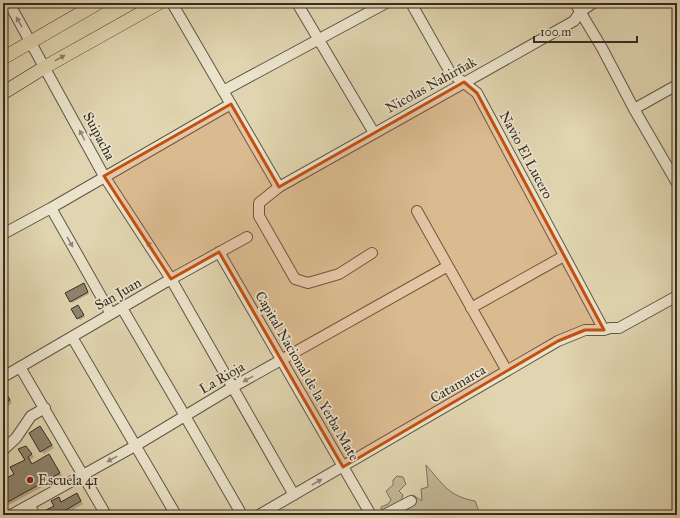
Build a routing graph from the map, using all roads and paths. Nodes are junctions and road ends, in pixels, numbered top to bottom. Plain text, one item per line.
1 (8, 3) edge
2 (98, 3) edge
3 (159, 3) edge
4 (172, 3) edge
5 (297, 3) edge
6 (386, 3) edge
7 (411, 3) edge
8 (594, 3) edge
9 (578, 8) edge
10 (318, 39) junction
11 (31, 42) junction
12 (3, 58) edge
13 (45, 67) junction
14 (464, 82) junction
15 (677, 85) edge
16 (223, 91) junction
17 (3, 93) edge
18 (231, 104) junction
19 (634, 109) junction
20 (374, 133) junction
21 (104, 176) junction
22 (677, 183) edge
23 (279, 187) junction
24 (51, 208) junction
25 (417, 210) dead end
26 (3, 234) edge
27 (247, 237) dead end
28 (219, 252) junction
29 (372, 253) dead end
30 (564, 256) junction
31 (448, 266) junction
32 (171, 279) junction
33 (677, 296) edge
34 (122, 308) junction
35 (471, 308) junction
36 (111, 314) junction
37 (604, 330) junction
38 (72, 337) junction
39 (282, 360) junction
40 (20, 367) junction
41 (507, 372) junction
42 (4, 374) edge
43 (233, 388) junction
44 (45, 408) junction
45 (185, 416) junction
46 (135, 446) junction
47 (3, 450) edge
48 (343, 467) junction
49 (83, 475) junction
50 (294, 495) junction
51 (410, 501) dead end
52 (29, 505) junction
53 (11, 515) edge
54 (35, 515) edge
55 (106, 515) edge
56 (176, 515) edge
57 (242, 515) edge
58 (259, 515) edge
59 (371, 515) edge
60 (384, 515) edge

11 -> 1 street, Suipacha
2 - 11 main road
13 -> 3 main road
4 - 16 street
5 - 10 street
6 - 10 street
7 - 14 street, Navio El Lucero
8 - 9 street, Nicolas Nahirñak
9 - 14 street, Nicolas Nahirñak
9 - 19 street
10 - 16 street
10 - 20 street
11 - 12 main road
11 - 13 street, Suipacha
13 - 17 main road
21 -> 13 street, Suipacha
14 - 20 street, Nicolas Nahirñak
14 - 30 street, Navio El Lucero
15 - 19 street
16 - 18 street
18 - 21 street
18 - 23 street
19 - 22 street
20 - 23 street, Nicolas Nahirñak
21 - 24 street
32 -> 21 street, Suipacha
23 - 29 street, Nicolas Nahirñak
24 - 26 street
24 -> 36 street
25 - 31 street
27 - 28 street, San Juan
28 - 32 street, San Juan
28 - 39 street, Capital Nacional de la Yerba Mate
30 - 35 street
30 - 37 street, Navio El Lucero
31 - 35 street
31 - 39 street, La Rioja
32 - 34 street, San Juan
32 - 43 street, Suipacha
33 - 37 street, Catamarca
34 - 36 street, San Juan
34 - 45 street
35 - 41 street
36 - 38 street, San Juan
37 - 41 street, Catamarca
38 - 40 street, San Juan
38 - 46 street
39 -> 43 street, La Rioja
39 - 48 street, Capital Nacional de la Yerba Mate
40 - 42 street, San Juan
40 - 44 street
41 - 48 street, Catamarca
43 - 45 street, La Rioja
43 - 50 street, Suipacha
44 - 47 street
44 - 49 street
45 - 46 street, La Rioja
45 - 57 street
46 -> 49 street, La Rioja
46 - 56 street
50 -> 48 street, Catamarca
48 - 59 street, Capital Nacional de la Yerba Mate
49 - 52 street, La Rioja
49 - 55 street
50 - 58 street, Catamarca
51 - 60 street
52 - 53 street, La Rioja
52 - 54 street

